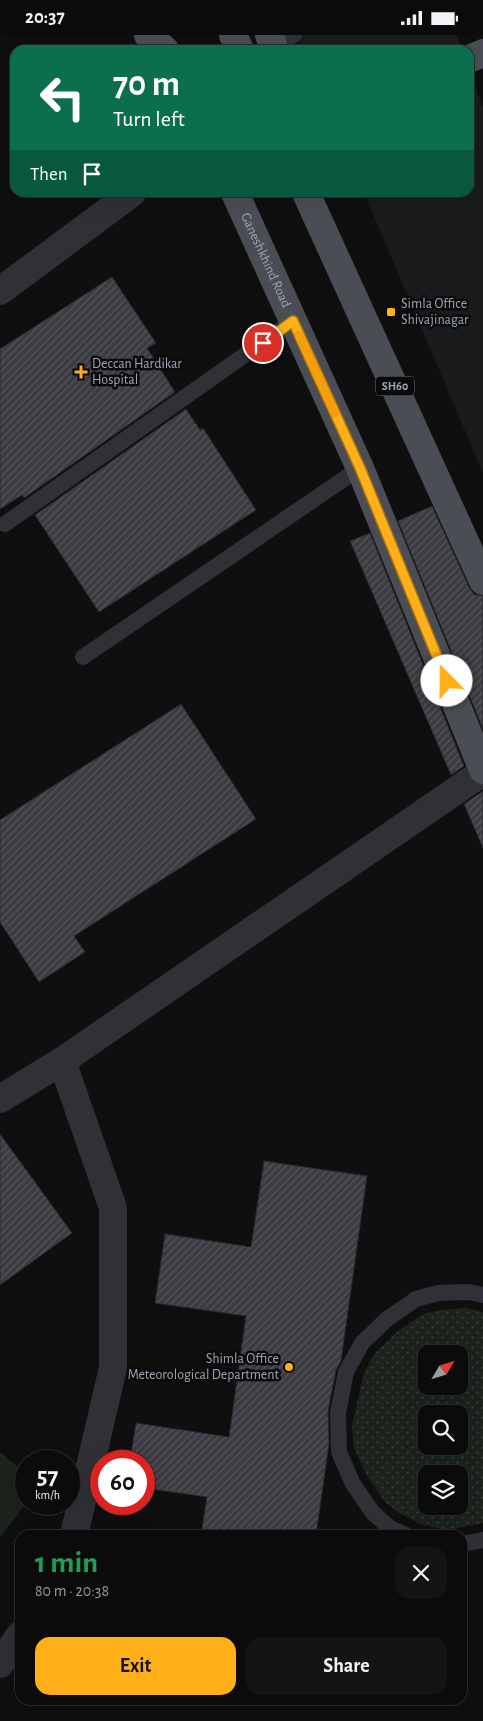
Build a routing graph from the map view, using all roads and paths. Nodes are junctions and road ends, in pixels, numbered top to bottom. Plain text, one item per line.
1 (148, 35) edge
2 (159, 45) edge
3 (127, 197) edge
4 (237, 197) edge
5 (308, 197) edge
6 (0, 291) edge
7 (293, 321) junction
8 (360, 468) junction
9 (5, 524) dead end
10 (483, 581) edge
11 (83, 657) dead end
12 (483, 771) edge
13 (62, 1061) junction
14 (0, 1099) edge
15 (483, 1295) edge
16 (75, 1530) edge
17 (395, 1530) edge
18 (483, 1540) edge
19 (467, 1543) edge
20 (15, 1642) edge
21 (0, 1664) edge

1 - 2 main road
3 - 6 street
4 - 7 main road, Ganeshkhind Road
5 - 10 main road, SH60
7 - 8 main road, Ganeshkhind Road
7 - 9 lane
8 - 11 lane
8 - 12 main road, Ganeshkhind Road
12 - 13 street
13 - 14 street
13 - 16 street
15 - 17 lane
18 - 19 lane
20 - 21 street

